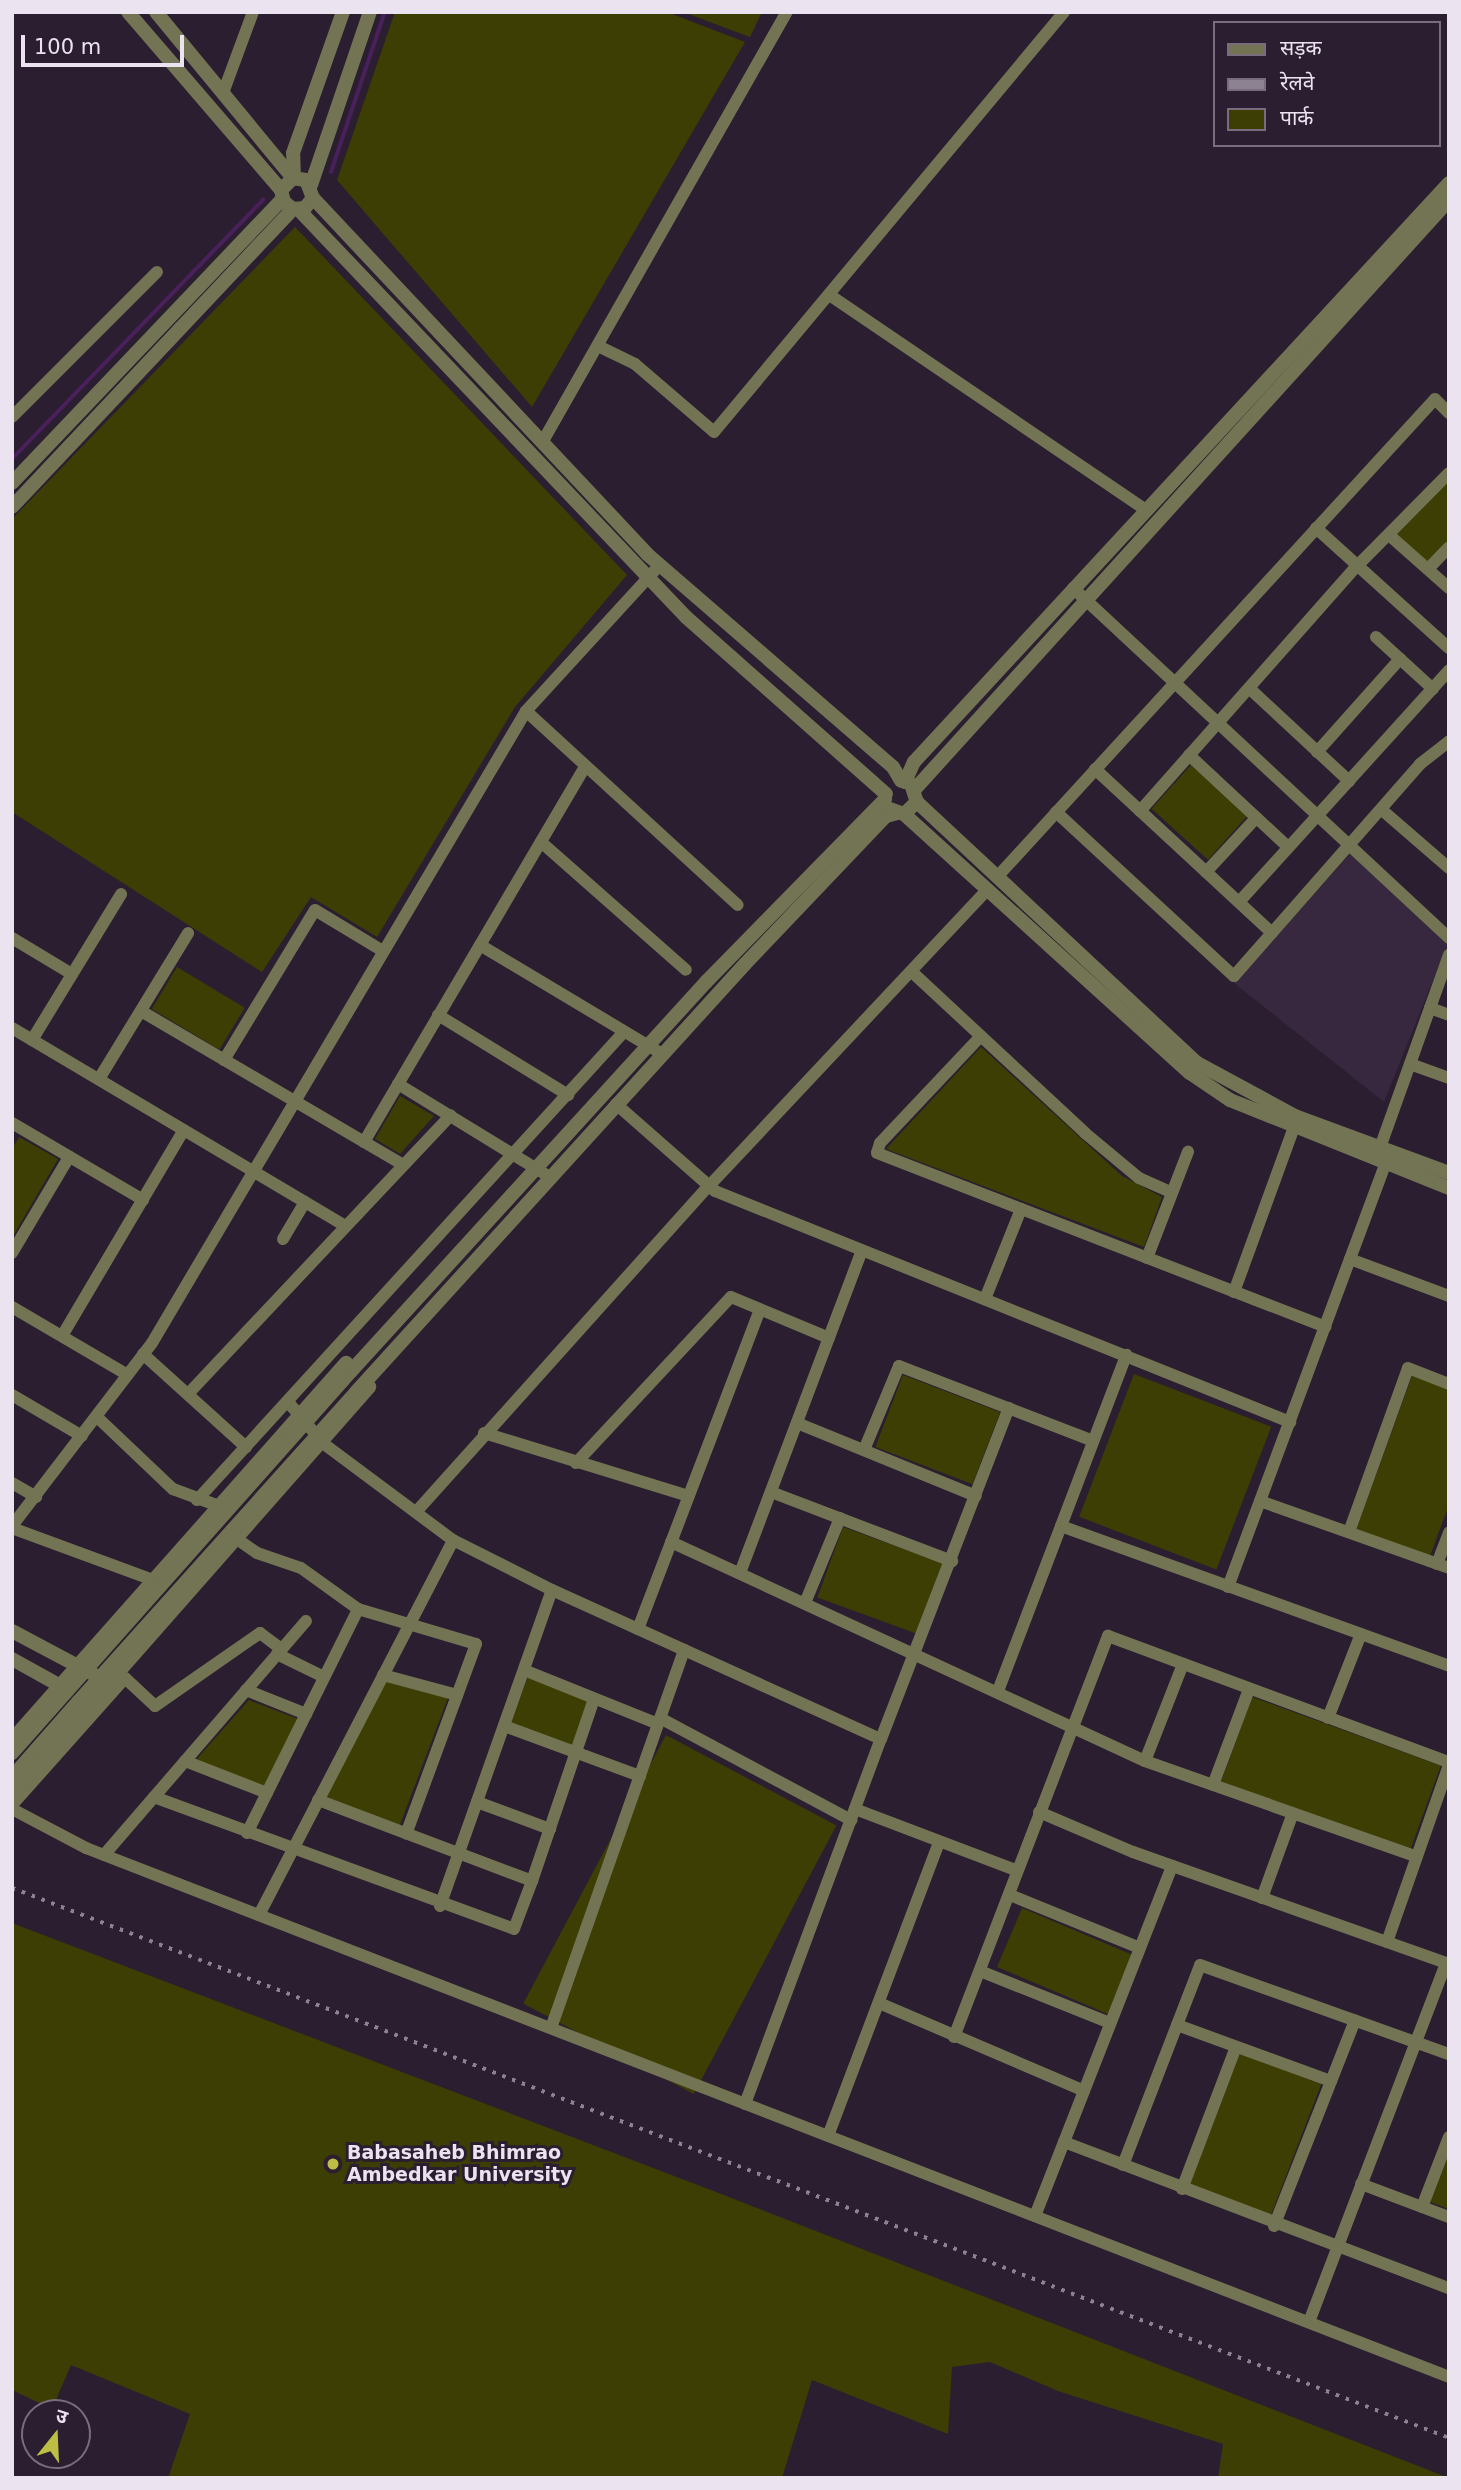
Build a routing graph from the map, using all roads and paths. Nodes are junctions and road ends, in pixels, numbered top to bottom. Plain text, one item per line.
1 (128, 12) edge
2 (156, 12) edge
3 (253, 12) edge
4 (343, 12) edge
5 (370, 12) edge
6 (787, 12) edge
7 (1064, 12) edge
8 (223, 93) junction
9 (294, 178) junction
10 (1449, 183) edge
11 (312, 191) junction
12 (282, 194) junction
13 (1449, 200) edge
14 (296, 210) junction
15 (1387, 258) junction
16 (157, 272) dead end
17 (831, 296) junction
18 (598, 345) junction
19 (1449, 413) edge
20 (12, 417) edge
21 (543, 441) junction
22 (1449, 473) edge
23 (12, 482) edge
24 (12, 507) edge
25 (1145, 509) junction
26 (1316, 528) junction
27 (1389, 535) junction
28 (1449, 547) edge
29 (660, 565) junction
30 (1358, 565) junction
31 (1428, 569) junction
32 (646, 578) junction
33 (1449, 588) edge
34 (1079, 593) junction
35 (1376, 637) dead end
36 (1449, 648) edge
37 (1401, 659) junction
38 (1449, 670) edge
39 (1175, 682) junction
40 (1249, 688) junction
41 (1433, 688) junction
42 (526, 711) junction
43 (1219, 722) junction
44 (1449, 741) edge
45 (1317, 752) junction
46 (1189, 755) junction
47 (584, 769) junction
48 (1095, 769) junction
49 (1349, 781) junction
50 (910, 789) junction
51 (885, 797) junction
52 (1382, 810) junction
53 (1140, 811) junction
54 (1056, 812) junction
55 (900, 814) junction
56 (1319, 814) junction
57 (1256, 818) junction
58 (541, 842) junction
59 (1351, 844) junction
60 (1289, 848) junction
61 (1449, 868) edge
62 (1206, 872) junction
63 (997, 877) junction
64 (987, 890) junction
65 (121, 894) dead end
66 (1239, 902) junction
67 (738, 905) dead end
68 (1446, 929) edge
69 (188, 933) dead end
70 (1272, 933) junction
71 (12, 938) edge
72 (480, 945) junction
73 (383, 951) junction
74 (1449, 955) edge
75 (686, 970) dead end
76 (912, 972) junction
77 (72, 974) junction
78 (1430, 1008) junction
79 (141, 1011) junction
80 (438, 1015) junction
81 (1449, 1015) edge
82 (12, 1028) edge
83 (624, 1032) junction
84 (981, 1036) junction
85 (32, 1040) junction
86 (657, 1049) junction
87 (224, 1060) junction
88 (1410, 1064) junction
89 (1449, 1078) edge
90 (99, 1079) junction
91 (398, 1084) junction
92 (568, 1095) junction
93 (294, 1101) junction
94 (1250, 1102) junction
95 (616, 1104) junction
96 (451, 1115) junction
97 (14, 1129) edge
98 (184, 1130) junction
99 (1293, 1130) junction
100 (364, 1142) junction
101 (1188, 1152) dead end
102 (515, 1155) junction
103 (1383, 1156) junction
104 (69, 1157) junction
105 (403, 1165) junction
106 (537, 1168) junction
107 (253, 1171) junction
108 (1449, 1173) edge
109 (550, 1177) junction
110 (709, 1186) junction
111 (1449, 1188) edge
112 (1172, 1194) junction
113 (143, 1200) junction
114 (305, 1202) junction
115 (1021, 1209) junction
116 (344, 1226) junction
117 (283, 1239) dead end
118 (862, 1250) junction
119 (12, 1253) edge
120 (1147, 1258) junction
121 (1350, 1259) junction
122 (1234, 1292) junction
123 (1449, 1296) edge
124 (985, 1299) junction
125 (12, 1307) edge
126 (760, 1310) junction
127 (1325, 1327) junction
128 (62, 1336) junction
129 (829, 1338) junction
130 (373, 1347) junction
131 (144, 1354) junction
132 (1126, 1355) junction
133 (379, 1367) junction
134 (128, 1375) junction
135 (1449, 1384) edge
136 (188, 1394) junction
137 (12, 1395) edge
138 (288, 1402) junction
139 (1009, 1408) junction
140 (301, 1414) junction
141 (97, 1417) junction
142 (1290, 1422) junction
143 (797, 1423) junction
144 (484, 1433) junction
145 (82, 1436) junction
146 (1093, 1441) junction
147 (324, 1444) junction
148 (246, 1447) junction
149 (864, 1450) junction
150 (576, 1463) junction
151 (12, 1483) edge
152 (771, 1492) junction
153 (689, 1496) junction
154 (976, 1496) junction
155 (36, 1497) junction
156 (197, 1500) junction
157 (1260, 1501) junction
158 (219, 1506) junction
159 (416, 1513) junction
160 (840, 1518) junction
161 (1061, 1526) junction
162 (12, 1527) edge
163 (1349, 1532) junction
164 (1449, 1532) edge
165 (237, 1539) junction
166 (453, 1540) junction
167 (671, 1542) junction
168 (952, 1561) junction
169 (1443, 1566) edge
170 (740, 1573) junction
171 (153, 1580) junction
172 (1228, 1587) junction
173 (552, 1590) junction
174 (805, 1603) junction
175 (358, 1609) junction
176 (306, 1621) dead end
177 (410, 1623) junction
178 (638, 1629) junction
179 (12, 1631) edge
180 (1361, 1634) junction
181 (684, 1650) junction
182 (279, 1652) junction
183 (917, 1654) junction
184 (12, 1659) edge
185 (79, 1664) junction
186 (1183, 1664) junction
187 (1449, 1666) edge
188 (524, 1670) junction
189 (383, 1675) junction
190 (324, 1677) junction
191 (110, 1682) junction
192 (60, 1685) junction
193 (1249, 1689) junction
194 (246, 1690) junction
195 (998, 1691) junction
196 (457, 1695) junction
197 (594, 1699) junction
198 (88, 1706) junction
199 (306, 1714) junction
200 (1328, 1718) junction
201 (659, 1721) junction
202 (1070, 1725) junction
203 (504, 1726) junction
204 (881, 1739) junction
205 (12, 1740) edge
206 (576, 1752) junction
207 (12, 1753) edge
208 (185, 1761) junction
209 (1145, 1761) junction
210 (1449, 1764) edge
211 (640, 1776) junction
212 (12, 1777) edge
213 (1213, 1785) junction
214 (12, 1793) edge
215 (267, 1793) junction
216 (154, 1797) junction
217 (318, 1800) junction
218 (477, 1802) junction
219 (12, 1807) edge
220 (1039, 1812) junction
221 (1293, 1813) junction
222 (853, 1815) junction
223 (550, 1829) junction
224 (247, 1833) junction
225 (406, 1834) junction
226 (939, 1842) junction
227 (292, 1850) junction
228 (458, 1853) junction
229 (104, 1855) junction
230 (1417, 1857) junction
231 (1172, 1866) junction
232 (1016, 1870) junction
233 (532, 1881) junction
234 (1010, 1895) junction
235 (1262, 1898) junction
236 (440, 1906) junction
237 (258, 1915) junction
238 (1387, 1942) junction
239 (1140, 1948) junction
240 (1447, 1963) edge
241 (980, 1971) junction
242 (879, 2003) junction
243 (1355, 2020) junction
244 (1110, 2023) junction
245 (1177, 2025) junction
246 (551, 2028) junction
247 (954, 2037) junction
248 (1416, 2042) junction
249 (1236, 2047) junction
250 (1449, 2054) edge
251 (1331, 2081) junction
252 (1084, 2091) junction
253 (745, 2104) junction
254 (828, 2136) junction
255 (1449, 2137) edge
256 (1064, 2142) junction
257 (1123, 2165) junction
258 (1361, 2185) junction
259 (1181, 2189) junction
260 (1422, 2207) junction
261 (1035, 2216) junction
262 (1449, 2217) edge
263 (1274, 2226) junction
264 (1337, 2248) junction
265 (1449, 2288) edge
266 (1309, 2322) junction
267 (1449, 2377) edge

1 - 12 street
2 - 8 street
3 - 8 street
4 - 9 street
5 - 11 street
6 - 18 street
7 - 17 street
8 - 9 street
9 - 11 street
9 - 12 street
10 - 15 street
11 - 14 street
11 - 21 street
12 - 14 street
12 - 23 street
13 - 15 street
14 - 24 street
14 - 32 street
15 - 25 street
15 - 34 street
16 - 20 street
17 - 18 street
17 - 25 street
18 - 21 street
19 - 26 street
21 - 29 street
22 - 27 street
25 - 34 street
26 - 30 street
26 - 39 street
27 - 30 street
27 - 31 street
28 - 31 street
29 - 32 street
29 - 50 street
30 - 36 street
30 - 40 street
31 - 33 street
32 - 42 street
32 - 51 street
34 - 39 street
34 - 50 street
35 - 37 street
37 - 41 street
37 - 45 street
38 - 41 street
39 - 43 street
39 - 48 street
40 - 43 street
40 - 45 street
41 - 49 street
42 - 47 street
42 - 73 street
43 - 46 street
43 - 56 street
44 - 52 street
45 - 49 street
46 - 53 street
46 - 57 street
47 - 58 street
47 - 67 street
48 - 53 street
48 - 54 street
49 - 56 street
50 - 51 street
50 - 55 street
50 - 63 street
51 - 55 street
51 - 86 street
52 - 59 street
52 - 61 street
53 - 62 street
54 - 63 street
54 - 70 street
55 - 64 street
55 - 86 street
56 - 59 street
56 - 60 street
57 - 60 street
57 - 62 street
58 - 72 street
58 - 75 street
59 - 68 street
59 - 70 street
60 - 66 street
62 - 66 street
63 - 94 street
64 - 76 street
64 - 94 street
65 - 77 street
66 - 70 street
69 - 79 street
71 - 77 street
72 - 80 street
72 - 83 street
73 - 87 street
73 - 93 street
74 - 78 street
76 - 84 street
76 - 110 street
77 - 85 street
78 - 81 street
78 - 88 street
79 - 87 street
79 - 90 street
80 - 91 street
80 - 92 street
82 - 85 street
83 - 86 street
83 - 92 street
84 - 112 street
84 - 115 street
85 - 90 street
86 - 95 street
86 - 106 street
87 - 93 street
88 - 89 street
88 - 103 street
90 - 98 street
91 - 96 street
91 - 100 street
92 - 102 street
93 - 100 street
93 - 107 street
94 - 99 street
94 - 103 street
95 - 109 street
95 - 110 street
96 - 102 street
96 - 105 street
97 - 104 street
98 - 107 street
98 - 113 street
99 - 103 street
99 - 122 street
100 - 105 street
101 - 112 street
102 - 106 street
102 - 138 street
103 - 108 street
103 - 111 street
103 - 121 street
104 - 113 street
104 - 119 street
105 - 116 street
106 - 109 street
106 - 130 street
107 - 114 street
107 - 131 street
109 - 133 street
110 - 118 street
110 - 144 street
112 - 120 street
113 - 128 street
114 - 116 street
114 - 117 street
115 - 120 street
115 - 124 street
116 - 136 street
118 - 124 street
118 - 129 street
120 - 122 street
121 - 123 street
121 - 127 street
122 - 127 street
124 - 132 street
125 - 128 street
126 - 129 street
126 - 150 street
126 - 153 street
127 - 142 street
128 - 134 street
129 - 143 street
130 - 140 street
130 - 207 street, bridge
131 - 134 street
131 - 136 street
132 - 142 street
132 - 146 street
133 - 147 street
133 - 212 street, bridge
134 - 141 street
135 - 163 street
136 - 148 street
137 - 145 street
138 - 140 street
138 - 148 street
139 - 146 street
139 - 149 street
139 - 154 street
140 - 147 street
140 - 158 street
141 - 145 street
141 - 156 street
142 - 157 street
143 - 149 street
143 - 152 street
144 - 150 street
144 - 159 street
145 - 155 street
146 - 161 street
147 - 159 street
147 - 165 street
148 - 156 street
149 - 154 street
150 - 153 street
151 - 155 street
152 - 160 street
152 - 170 street
153 - 167 street
154 - 168 street
155 - 162 street
156 - 158 street
157 - 163 street
157 - 172 street
158 - 171 street
159 - 166 street
160 - 168 street
160 - 174 street
161 - 172 street
161 - 195 street
162 - 171 street
163 - 169 street
164 - 169 street
165 - 175 street
165 - 191 street
166 - 173 street
166 - 177 street
167 - 170 street
167 - 178 street
168 - 183 street
170 - 174 street
171 - 185 street
172 - 180 street
173 - 178 street
173 - 188 street
174 - 183 street
175 - 177 street
175 - 190 street
176 - 182 street
177 - 189 street
177 - 196 street
178 - 181 street
179 - 185 street
180 - 187 street
180 - 200 street
181 - 201 street
181 - 204 street
182 - 190 street
182 - 194 street
182 - 219 street
183 - 195 street
183 - 204 street
184 - 192 street
185 - 191 street
185 - 192 street
186 - 193 street
186 - 202 street
186 - 209 street
188 - 197 street
188 - 203 street
189 - 196 street
189 - 217 street
190 - 199 street
191 - 198 street
192 - 198 street
192 - 205 street
193 - 200 street
193 - 213 street
194 - 199 street
194 - 208 street
195 - 202 street
196 - 225 street
197 - 201 street
197 - 206 street
198 - 214 street
199 - 215 street
200 - 210 street
201 - 211 street
201 - 222 street
202 - 209 street
202 - 220 street
203 - 206 street
203 - 218 street
204 - 222 street
206 - 211 street
206 - 223 street
208 - 215 street
208 - 216 street
209 - 213 street
210 - 230 street
211 - 246 street
213 - 221 street
215 - 224 street
216 - 224 street
216 - 229 street
217 - 225 street
217 - 227 street
218 - 223 street
218 - 228 street
219 - 229 street
220 - 231 street
220 - 232 street
221 - 230 street
221 - 235 street
222 - 226 street
222 - 253 street
223 - 233 street
224 - 227 street
225 - 228 street
226 - 232 street
226 - 242 street
227 - 236 street
227 - 237 street
228 - 233 street
228 - 236 street
229 - 237 street
230 - 238 street
231 - 235 street
231 - 239 street
232 - 234 street
233 - 236 street
234 - 239 street
234 - 241 street
235 - 238 street
237 - 246 street
238 - 240 street
239 - 244 street
240 - 248 street
241 - 244 street
241 - 247 street
242 - 247 street
242 - 254 street
243 - 245 street
243 - 248 street
243 - 251 street
244 - 252 street
245 - 249 street
245 - 257 street
246 - 253 street
247 - 252 street
248 - 250 street
248 - 258 street
249 - 251 street
249 - 259 street
251 - 263 street
252 - 256 street
253 - 254 street
254 - 261 street
255 - 260 street
256 - 257 street
256 - 261 street
257 - 259 street
258 - 260 street
258 - 264 street
259 - 263 street
260 - 262 street
261 - 266 street
263 - 264 street
264 - 265 street
264 - 266 street
266 - 267 street

